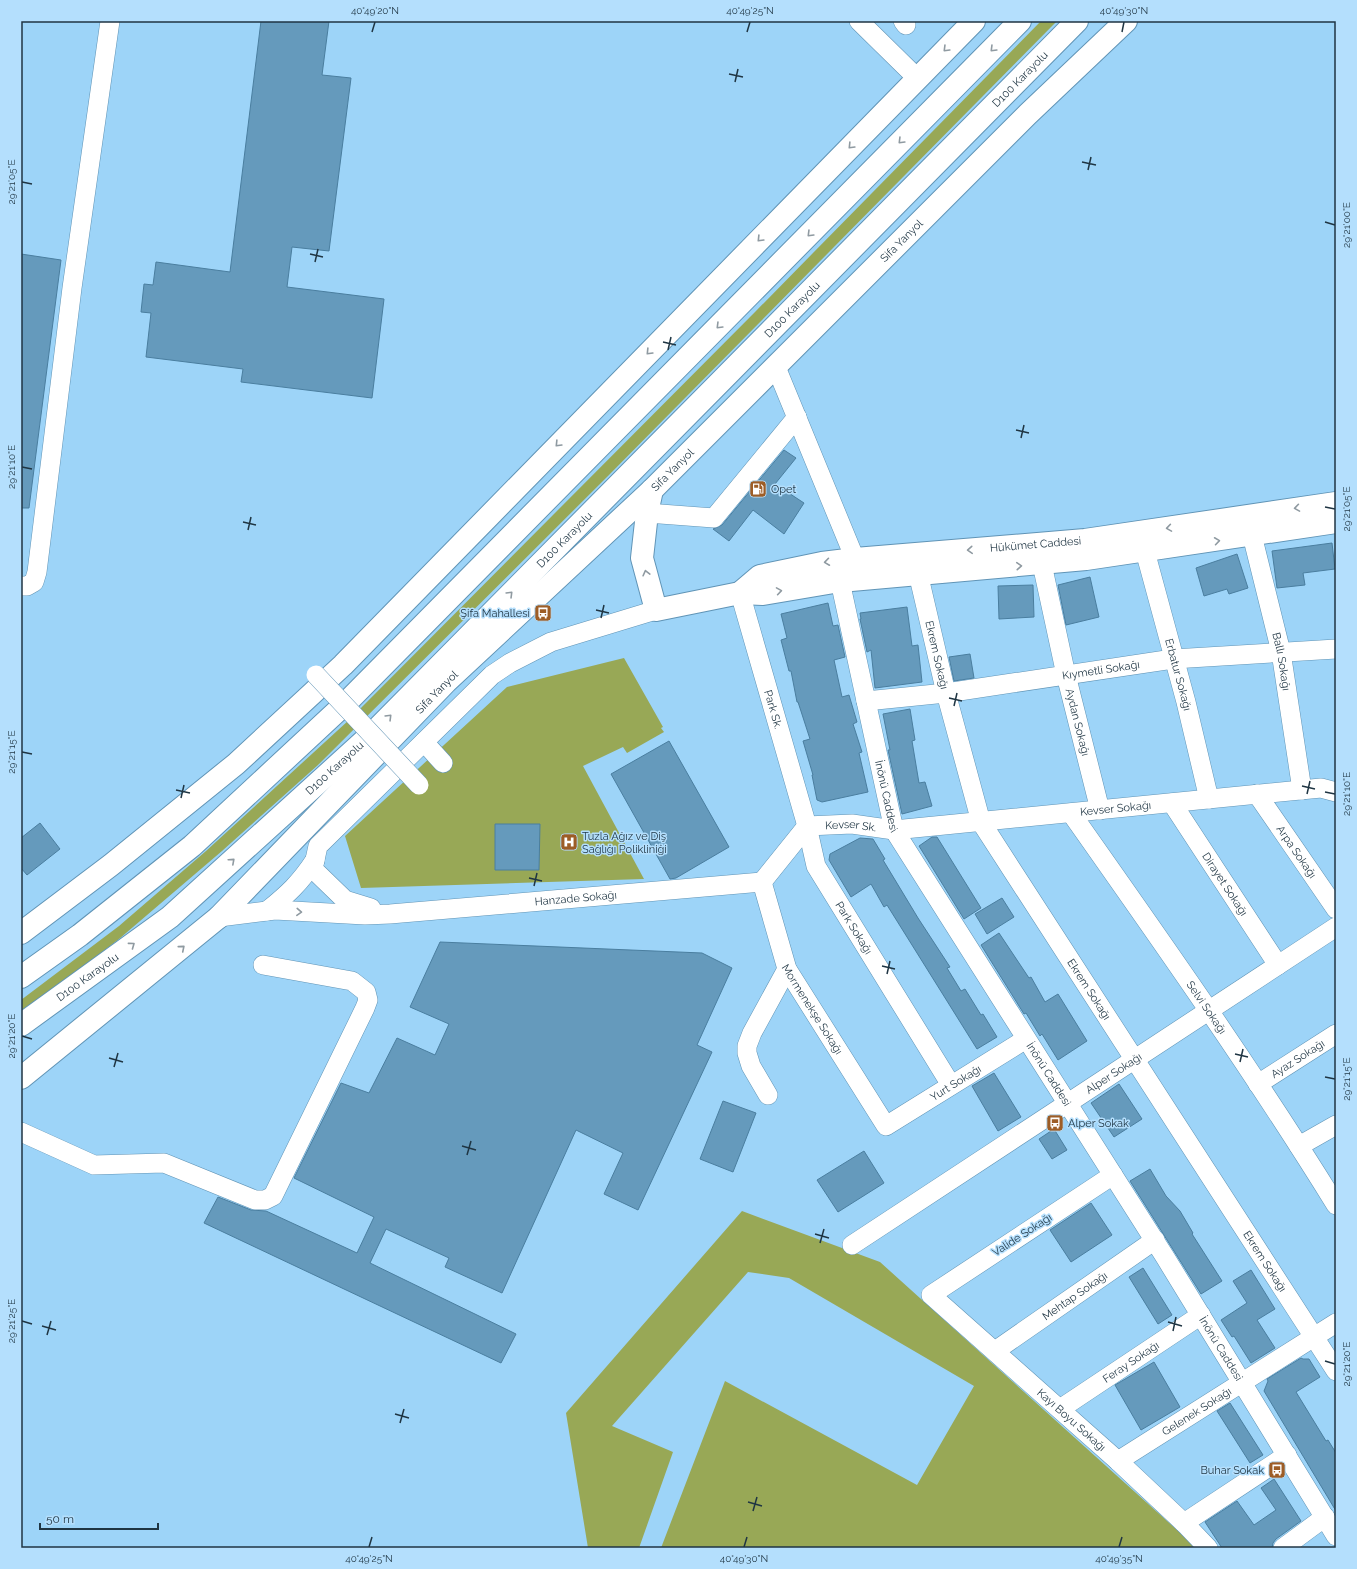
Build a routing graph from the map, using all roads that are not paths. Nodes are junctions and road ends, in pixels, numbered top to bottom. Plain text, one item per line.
1 (110, 21) edge
2 (859, 21) edge
3 (974, 21) edge
4 (1020, 21) edge
5 (1077, 21) edge
6 (1126, 21) edge
7 (917, 78) junction
8 (776, 367) junction
9 (797, 417) junction
10 (652, 490) junction
11 (1336, 502) edge
12 (647, 513) junction
13 (1336, 522) edge
14 (1252, 535) junction
15 (1144, 551) junction
16 (855, 559) junction
17 (1042, 564) junction
18 (918, 574) junction
19 (840, 581) junction
20 (21, 586) edge
21 (740, 593) junction
22 (656, 610) junction
23 (1336, 649) edge
24 (1281, 652) junction
25 (1173, 659) junction
26 (316, 675) dead end
27 (1066, 675) junction
28 (946, 693) junction
29 (866, 701) junction
30 (424, 742) junction
31 (443, 763) dead end
32 (419, 786) dead end
33 (1302, 790) junction
34 (1336, 792) edge
35 (1257, 794) junction
36 (1209, 799) junction
37 (1172, 803) junction
38 (1100, 810) junction
39 (1071, 813) junction
40 (981, 822) junction
41 (807, 826) junction
42 (894, 830) junction
43 (315, 860) junction
44 (762, 882) junction
45 (1336, 909) edge
46 (266, 911) junction
47 (390, 914) junction
48 (219, 917) junction
49 (1336, 927) edge
50 (21, 933) edge
51 (264, 965) dead end
52 (1278, 965) junction
53 (788, 969) junction
54 (21, 977) edge
55 (124, 996) junction
56 (1209, 1011) junction
57 (21, 1025) edge
58 (1336, 1034) edge
59 (1026, 1039) junction
60 (1135, 1059) junction
61 (21, 1064) edge
62 (21, 1078) edge
63 (1258, 1084) junction
64 (951, 1085) junction
65 (768, 1095) dead end
66 (1067, 1104) junction
67 (1336, 1125) edge
68 (886, 1126) joint
69 (21, 1132) edge
70 (1299, 1146) junction
71 (1113, 1175) junction
72 (1336, 1205) edge
73 (1155, 1240) junction
74 (852, 1245) dead end
75 (931, 1295) joint
76 (1201, 1315) junction
77 (1336, 1323) edge
78 (1314, 1337) junction
79 (995, 1351) junction
80 (1336, 1371) edge
81 (1242, 1382) junction
82 (1060, 1409) junction
83 (1287, 1455) junction
84 (1118, 1461) junction
85 (1325, 1517) junction
86 (1184, 1523) junction
87 (1336, 1536) edge
88 (1208, 1548) edge
89 (1283, 1548) edge

1 - 20 street
2 - 7 street
3 -> 7 main road
4 -> 54 main road
57 -> 5 main road, D100 Karayolu
6 - 8 main road, Sifa Yanyol
7 -> 50 main road
8 - 9 street
8 - 10 main road, Sifa Yanyol
9 - 12 street
9 - 16 street
10 - 12 main road
10 - 48 main road, Sifa Yanyol
11 -> 16 main road, Hükümet Caddesi
22 -> 12 main road
13 - 14 main road, Hükümet Caddesi
15 -> 14 main road, Hükümet Caddesi
14 - 24 street, Ballı Sokağı
15 - 17 main road, Hükümet Caddesi
15 - 25 street, Erbatur Sokağı
16 -> 21 main road, Hükümet Caddesi
18 -> 17 main road, Hükümet Caddesi
17 - 27 street, Aydan Sokağı
18 - 19 main road, Hükümet Caddesi
18 - 28 street, Ekrem Sokağı
21 -> 19 main road, Hükümet Caddesi
19 - 29 street, İnönü Caddesi
21 - 22 main road, Hükümet Caddesi
21 - 41 street, Park Sk.
22 - 30 street
23 - 24 street, Kıymetli Sokağı
24 - 25 street, Kıymetli Sokağı
24 - 33 street, Ballı Sokağı
25 - 27 street, Kıymetli Sokağı
25 - 36 street, Erbatur Sokağı
26 - 32 street, bridge
27 - 28 street, Kıymetli Sokağı
27 - 38 street, Aydan Sokağı
28 - 29 street, Kıymetli Sokağı
28 - 40 street, Ekrem Sokağı
29 - 42 street, İnönü Caddesi
30 - 31 street
30 - 43 street
33 - 34 street, Kevser Sokağı
33 - 35 street, Kevser Sokağı
35 - 36 street, Kevser Sokağı
35 - 45 street, Arpa Sokağı
36 - 37 street, Kevser Sokağı
37 - 38 street, Kevser Sokağı
37 - 52 street, Dirayet Sokağı
38 - 39 street, Kevser Sokağı
39 - 40 street, Kevser Sokağı
39 - 56 street, Selvi Sokağı
40 - 42 street, Kevser Sokağı
40 - 60 street, Ekrem Sokağı
41 - 42 street, Kevser Sk.
41 - 44 street
41 - 64 street, Park Sokağı
42 - 59 street, İnönü Caddesi
43 - 46 street
43 - 47 street
44 - 47 street, Hanzade Sokağı
44 - 53 street, Mormenekşe Sokağı
46 -> 47 street, Hanzade Sokağı
46 - 48 street, Hanzade Sokağı
55 -> 48 main road, Sifa Yanyol
49 - 52 street, Alper Sokağı
51 - 69 street
52 - 56 street, Alper Sokağı
53 - 65 street
53 - 68 street, Mormenekşe Sokağı
55 - 61 main road
55 - 62 main road
56 - 60 street, Alper Sokağı
56 - 63 street, Selvi Sokağı
58 - 63 street, Ayaz Sokağı
59 - 64 street, Yurt Sokağı
59 - 66 street, İnönü Caddesi
60 - 66 street, Alper Sokağı
60 - 78 street, Ekrem Sokağı
63 - 70 street, Selvi Sokağı
64 - 68 street, Yurt Sokağı
66 - 71 street, İnönü Caddesi
66 - 74 street, Alper Sokağı
67 - 70 street
70 - 72 street, Selvi Sokağı
71 - 73 street, İnönü Caddesi
71 - 75 street, Valide Sokağı
73 - 76 street, İnönü Caddesi
73 - 79 street, Mehtap Sokağı
75 - 79 street, Kayı Boyu Sokağı
76 - 81 street, İnönü Caddesi
76 - 82 street, Feray Sokağı
77 - 78 street, Gelenek Sokağı
78 - 80 street, Ekrem Sokağı
78 - 81 street, Gelenek Sokağı
79 - 82 street, Kayı Boyu Sokağı
81 - 83 street, İnönü Caddesi
81 - 84 street, Gelenek Sokağı
82 - 84 street, Kayı Boyu Sokağı
83 - 85 street, İnönü Caddesi
83 - 86 street
84 - 86 street, Kayı Boyu Sokağı
85 - 87 street, İnönü Caddesi
85 - 89 street
86 - 88 street, Kayı Boyu Sokağı

